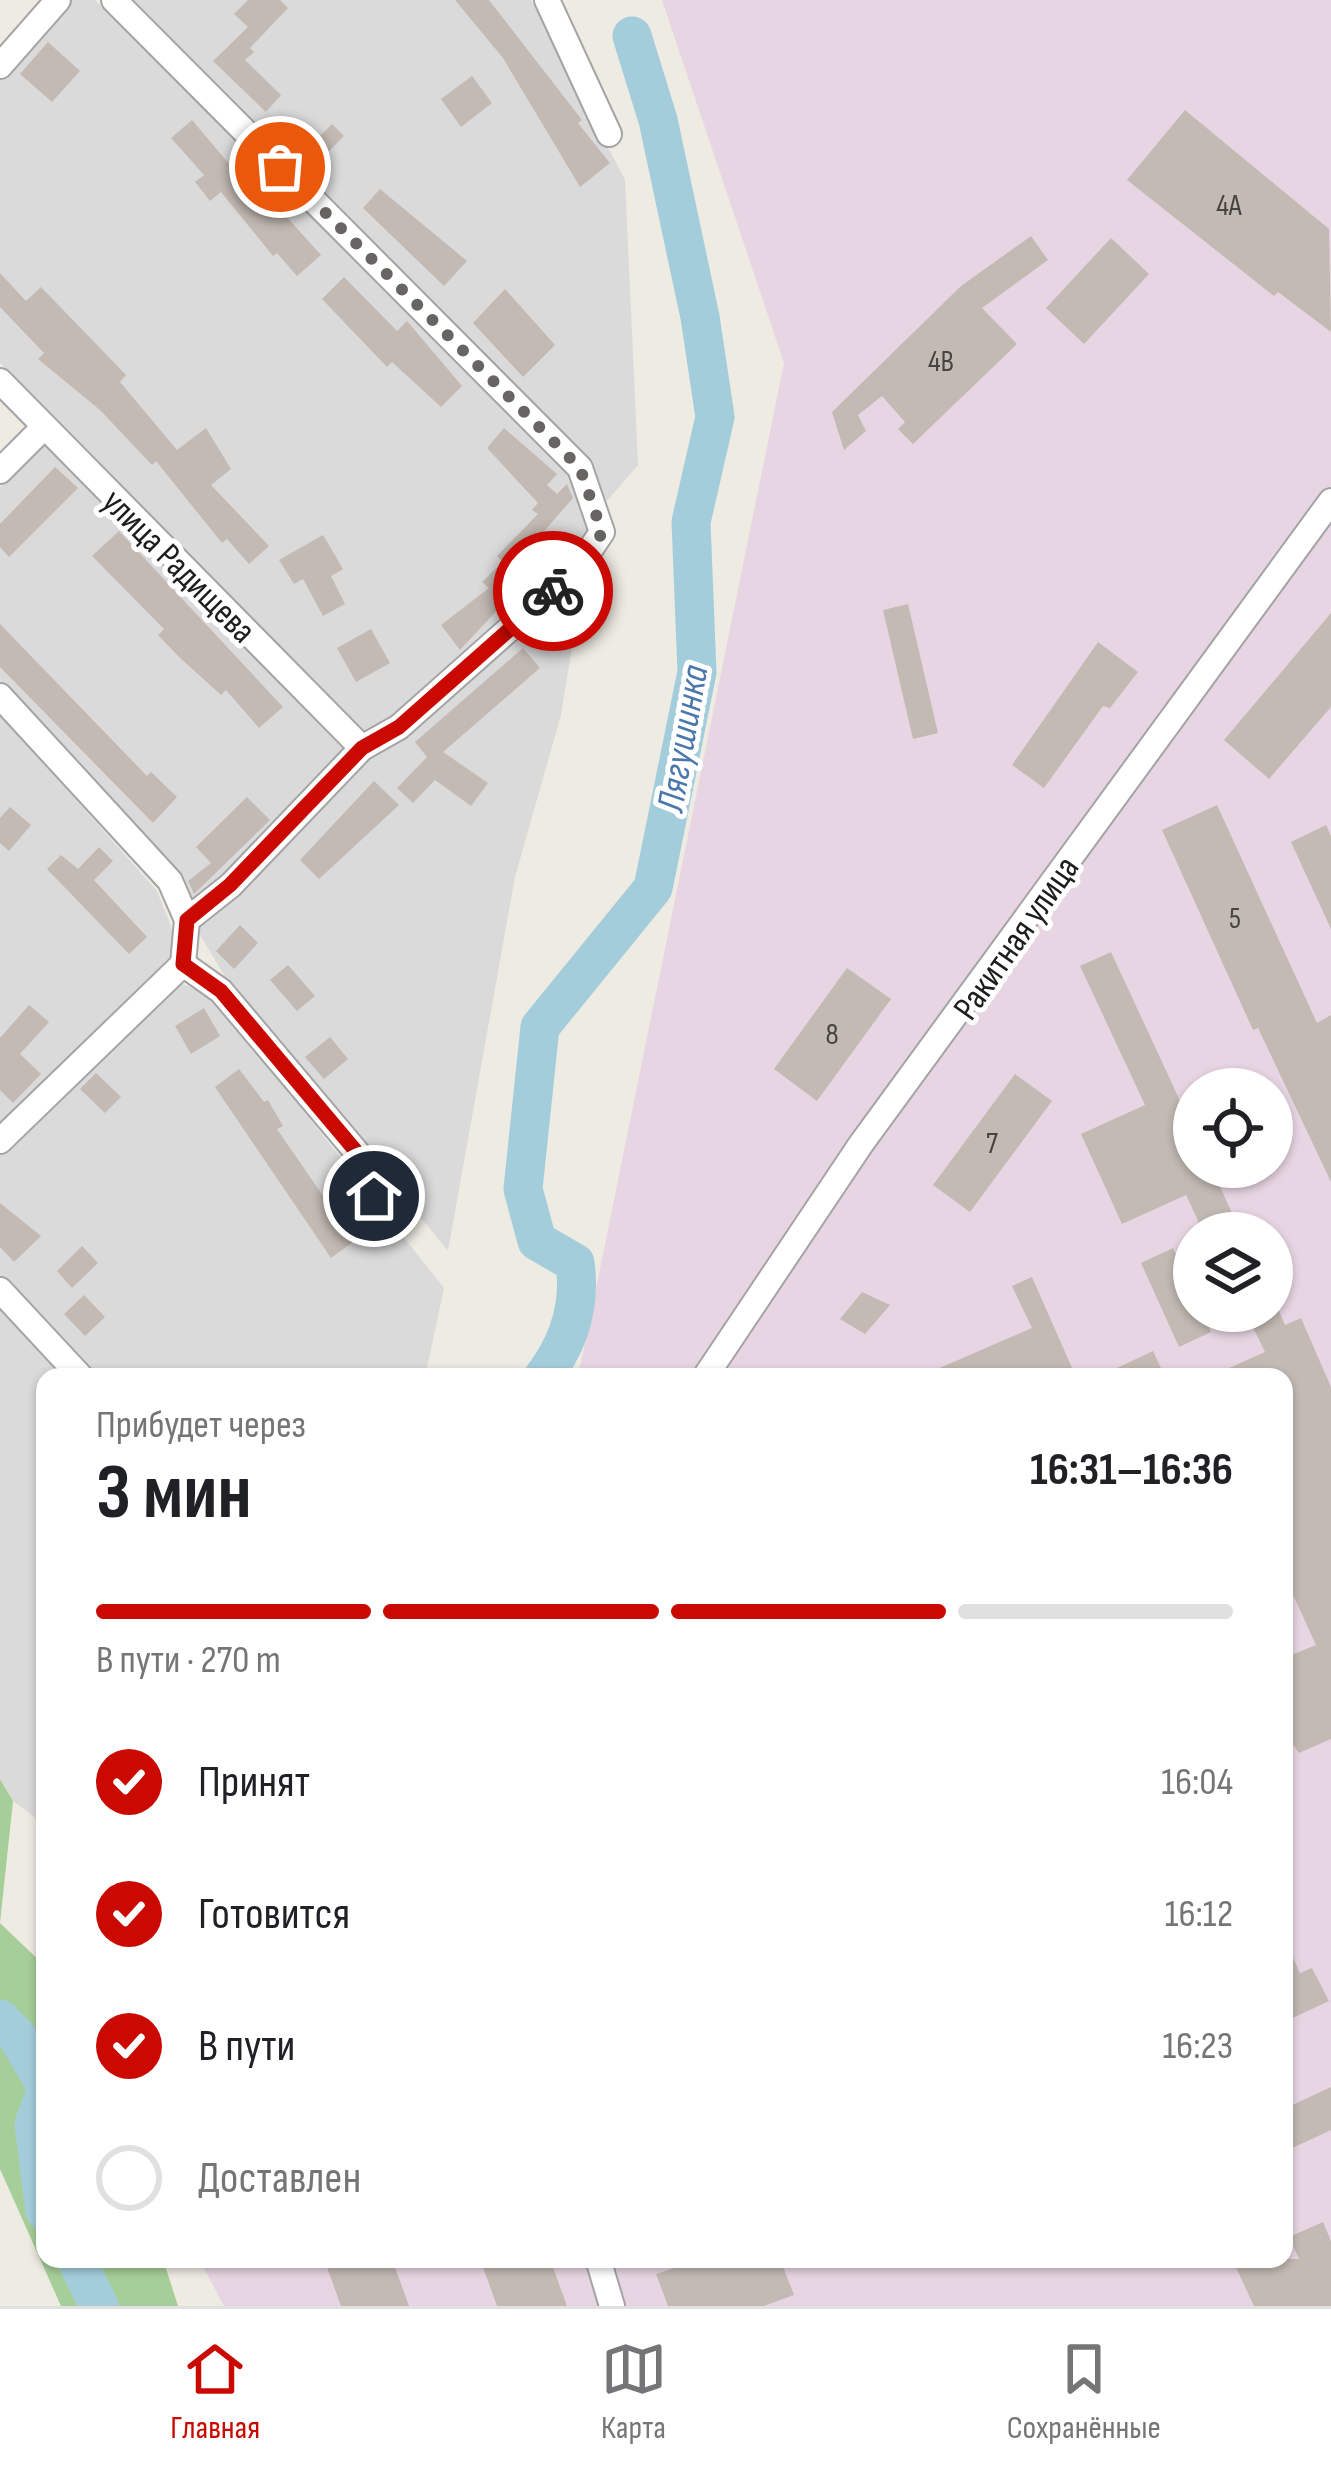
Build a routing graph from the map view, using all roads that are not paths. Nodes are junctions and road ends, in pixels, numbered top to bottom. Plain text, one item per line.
1 (58, 0) edge
2 (114, 0) edge
3 (548, 0) edge
4 (0, 66) edge
5 (609, 134) dead end
6 (0, 381) edge
7 (43, 428) junction
8 (0, 471) edge
9 (1331, 501) edge
10 (0, 696) edge
11 (362, 748) junction
12 (187, 920) junction
13 (183, 964) junction
14 (0, 1141) edge
15 (374, 1196) dead end
16 (0, 1290) edge
17 (73, 1368) edge
18 (711, 1368) edge
19 (601, 2268) edge
20 (613, 2306) edge

1 - 4 street
2 - 11 street
3 - 5 street
6 - 7 street, улица Радищева
7 - 8 street
7 - 11 street, улица Радищева
9 - 18 street, Ракитная улица
10 - 12 street
11 - 12 street
12 - 13 street
13 - 14 street
13 - 15 street
16 - 17 street
19 - 20 street

